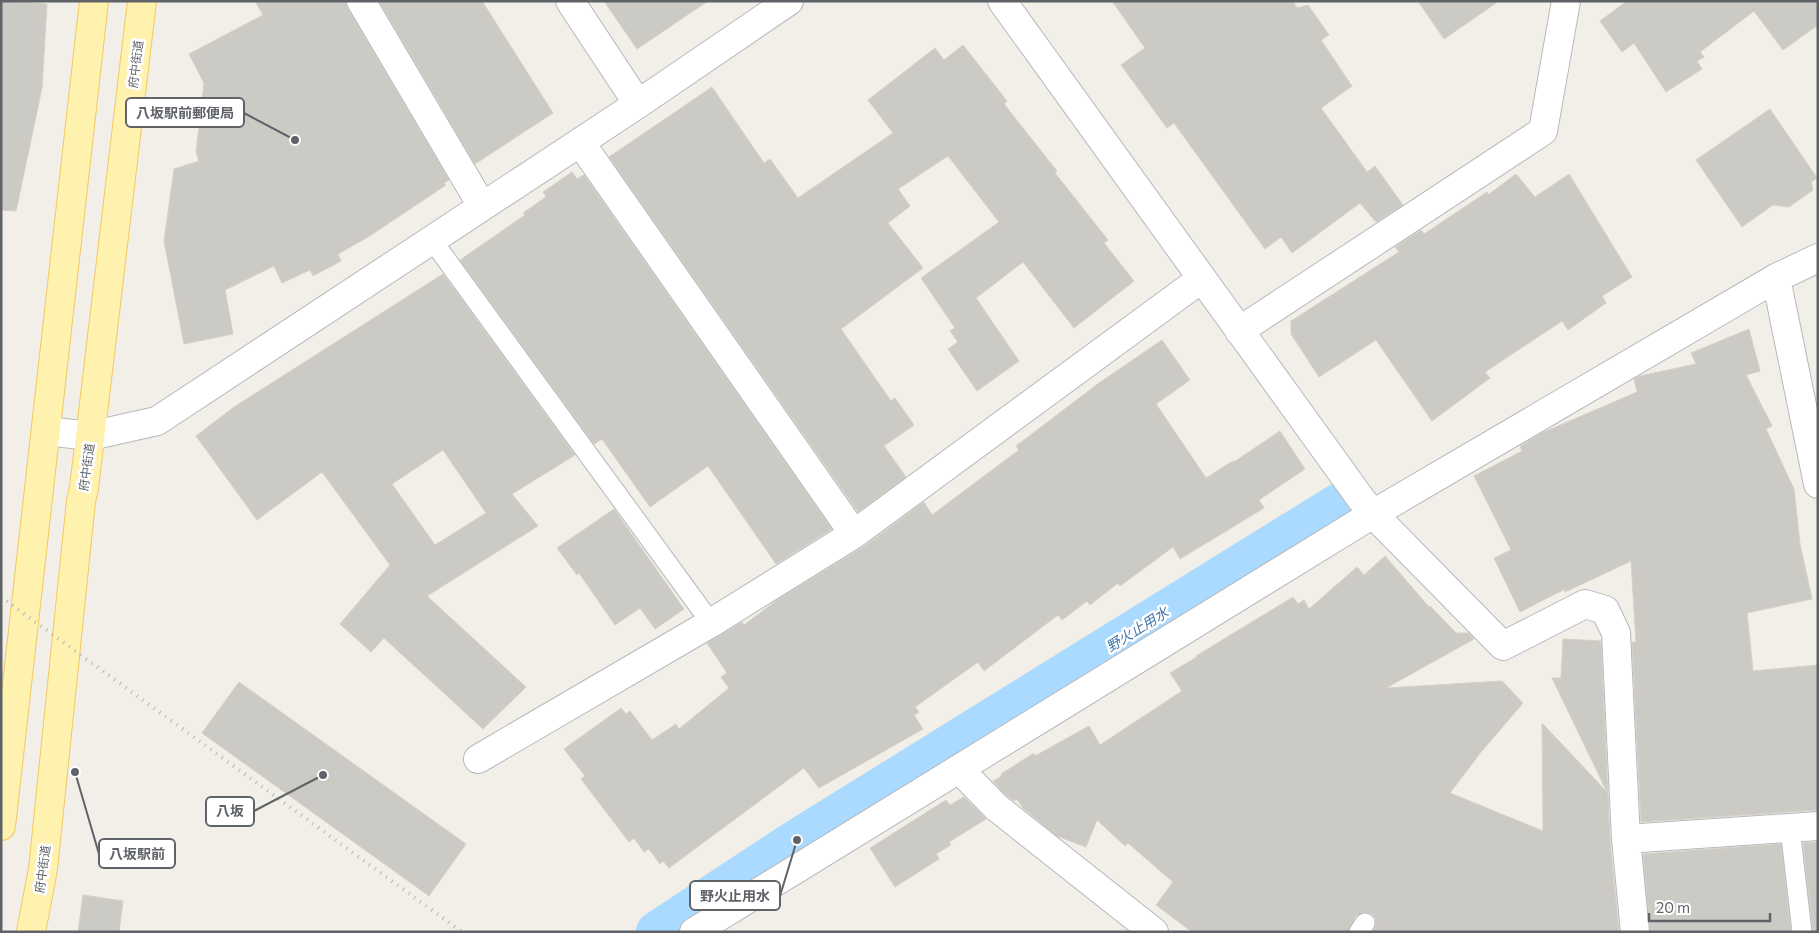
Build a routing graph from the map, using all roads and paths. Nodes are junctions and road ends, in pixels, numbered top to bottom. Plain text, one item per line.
1 (94, 1) edge
2 (142, 1) edge
3 (361, 1) edge
4 (570, 1) edge
5 (790, 1) edge
6 (1002, 1) edge
7 (1566, 1) edge
8 (638, 104) junction
9 (580, 142) junction
10 (482, 206) junction
11 (432, 240) junction
12 (1818, 258) edge
13 (1776, 278) junction
14 (1201, 279) junction
15 (1239, 331) junction
16 (46, 431) junction
17 (90, 436) junction
18 (1818, 484) edge
19 (1373, 514) junction
20 (854, 534) junction
21 (711, 623) junction
22 (478, 759) dead end
23 (960, 769) junction
24 (1, 826) edge
25 (1818, 826) edge
26 (1790, 828) junction
27 (1626, 839) junction
28 (31, 932) edge
29 (694, 932) edge
30 (1154, 932) edge
31 (1636, 932) edge
32 (1802, 932) edge

1 - 16 main road
2 - 17 main road, 府中街道
3 - 10 street
4 - 8 street
5 - 8 street
6 - 14 street
7 - 15 street
8 - 9 street
9 - 10 street
9 - 20 street
10 - 11 street
11 - 17 street
11 - 21 lane
12 - 13 street
13 - 18 street
13 - 19 street
14 - 15 street
14 - 20 street
15 - 19 street
16 - 17 street
16 - 24 main road
17 - 28 main road, 府中街道
19 - 23 street
19 - 27 street
20 - 21 street
21 - 22 street
23 - 29 street
23 - 30 street
25 - 26 street
26 - 27 street
26 - 32 lane
27 - 31 street

